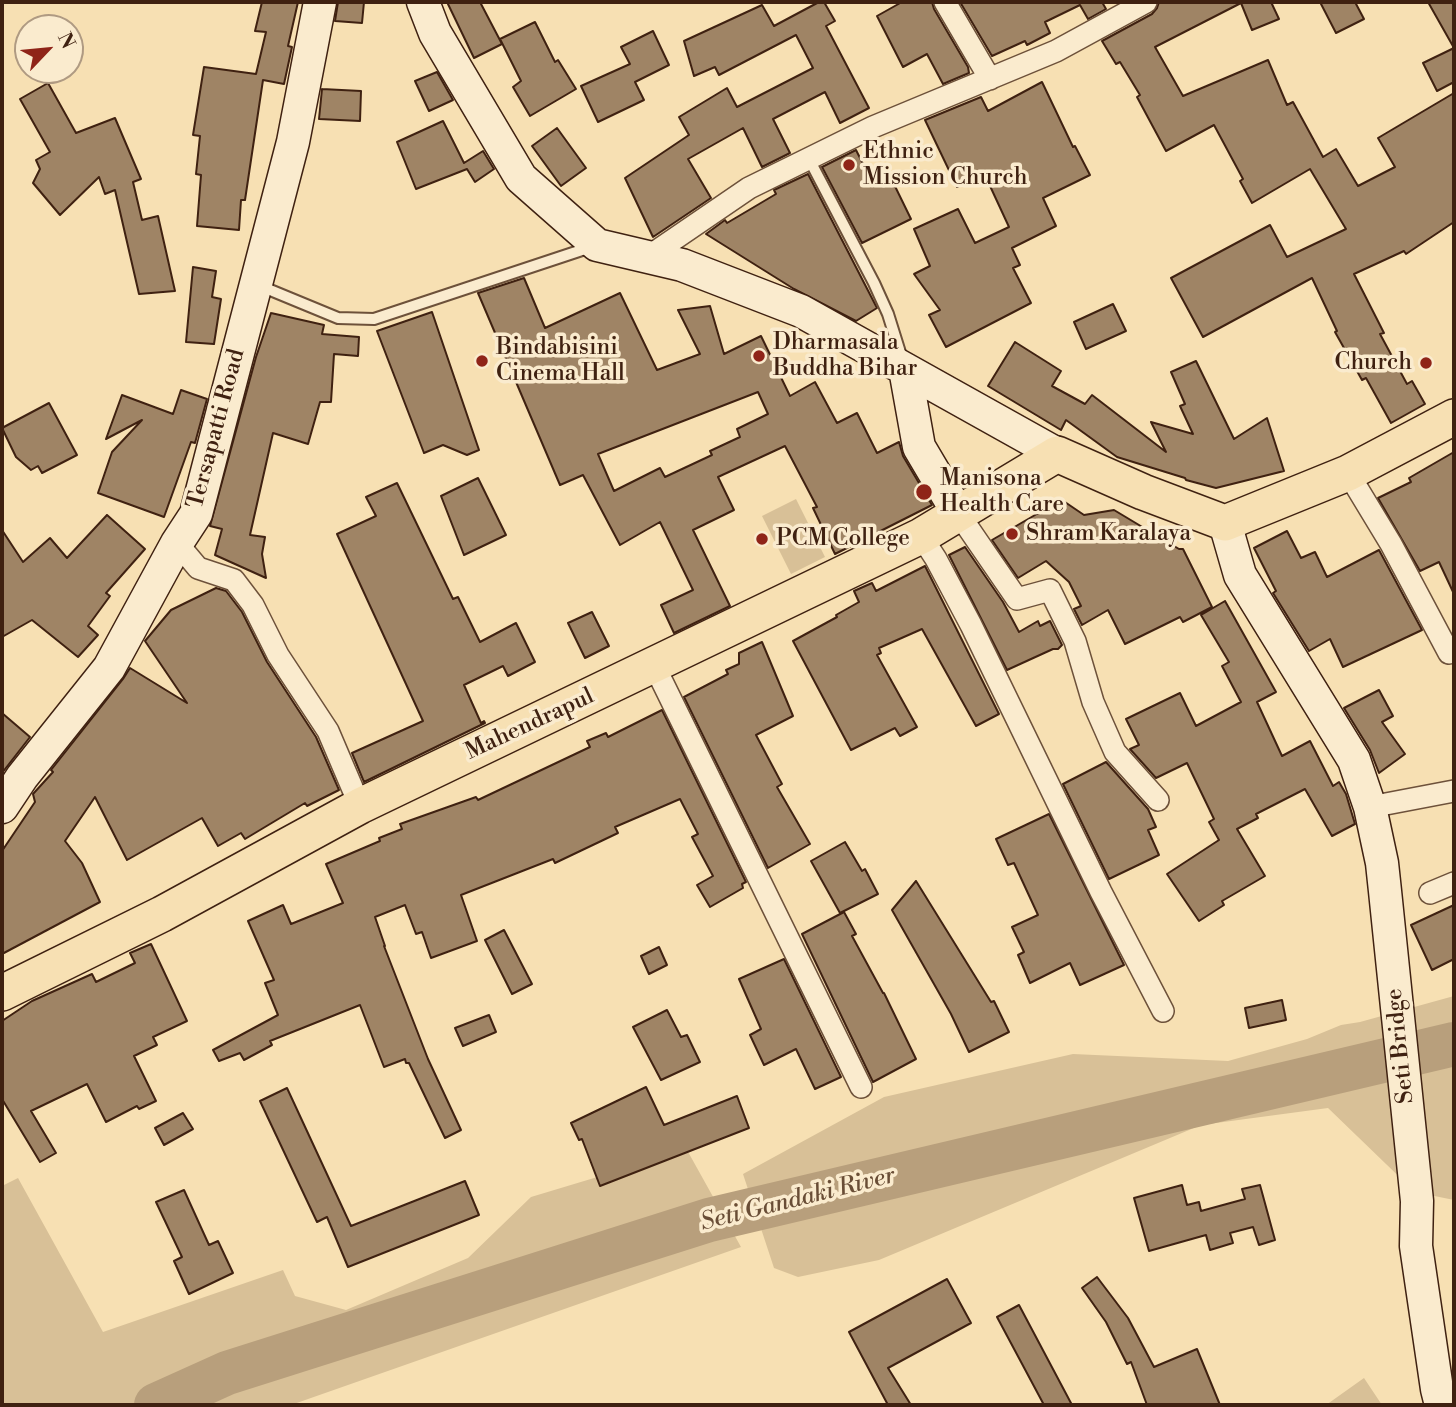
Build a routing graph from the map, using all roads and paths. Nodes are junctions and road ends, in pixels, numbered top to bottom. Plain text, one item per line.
1 (320, 2) edge
2 (423, 2) edge
3 (945, 2) edge
4 (1146, 2) edge
5 (990, 79) junction
6 (809, 159) junction
7 (597, 245) junction
8 (648, 257) junction
9 (256, 284) junction
10 (905, 369) junction
11 (1454, 417) edge
12 (1057, 454) junction
13 (1348, 473) junction
14 (958, 513) junction
15 (1225, 523) junction
16 (921, 536) junction
17 (177, 543) junction
18 (1449, 653) dead end
19 (654, 665) junction
20 (1454, 791) edge
21 (1158, 800) dead end
22 (360, 806) junction
23 (2, 807) edge
24 (1370, 807) junction
25 (1454, 883) edge
26 (1430, 892) dead end
27 (2, 993) edge
28 (1163, 1011) dead end
29 (861, 1087) dead end
30 (1441, 1405) edge

1 - 9 main road, Tersapatti Road
2 - 7 main road
3 - 5 street
4 - 5 street
5 - 6 street
6 - 8 street
6 - 10 lane
7 - 8 main road
7 - 9 lane
8 - 10 main road
9 - 17 main road, Tersapatti Road
10 - 12 main road
10 - 14 main road
11 - 13 main road
12 - 14 main road, Mahendrapul
12 - 15 main road
13 - 15 main road
13 - 18 street
14 - 16 main road, Mahendrapul
14 - 21 street
15 - 24 main road, Seti Bridge
16 - 19 main road, Mahendrapul
16 - 28 street
17 - 22 street
17 - 23 main road, Tersapatti Road
19 - 22 main road, Mahendrapul
19 - 29 street
20 - 24 street
22 - 27 main road, Mahendrapul
24 - 30 main road, Seti Bridge
25 - 26 street

